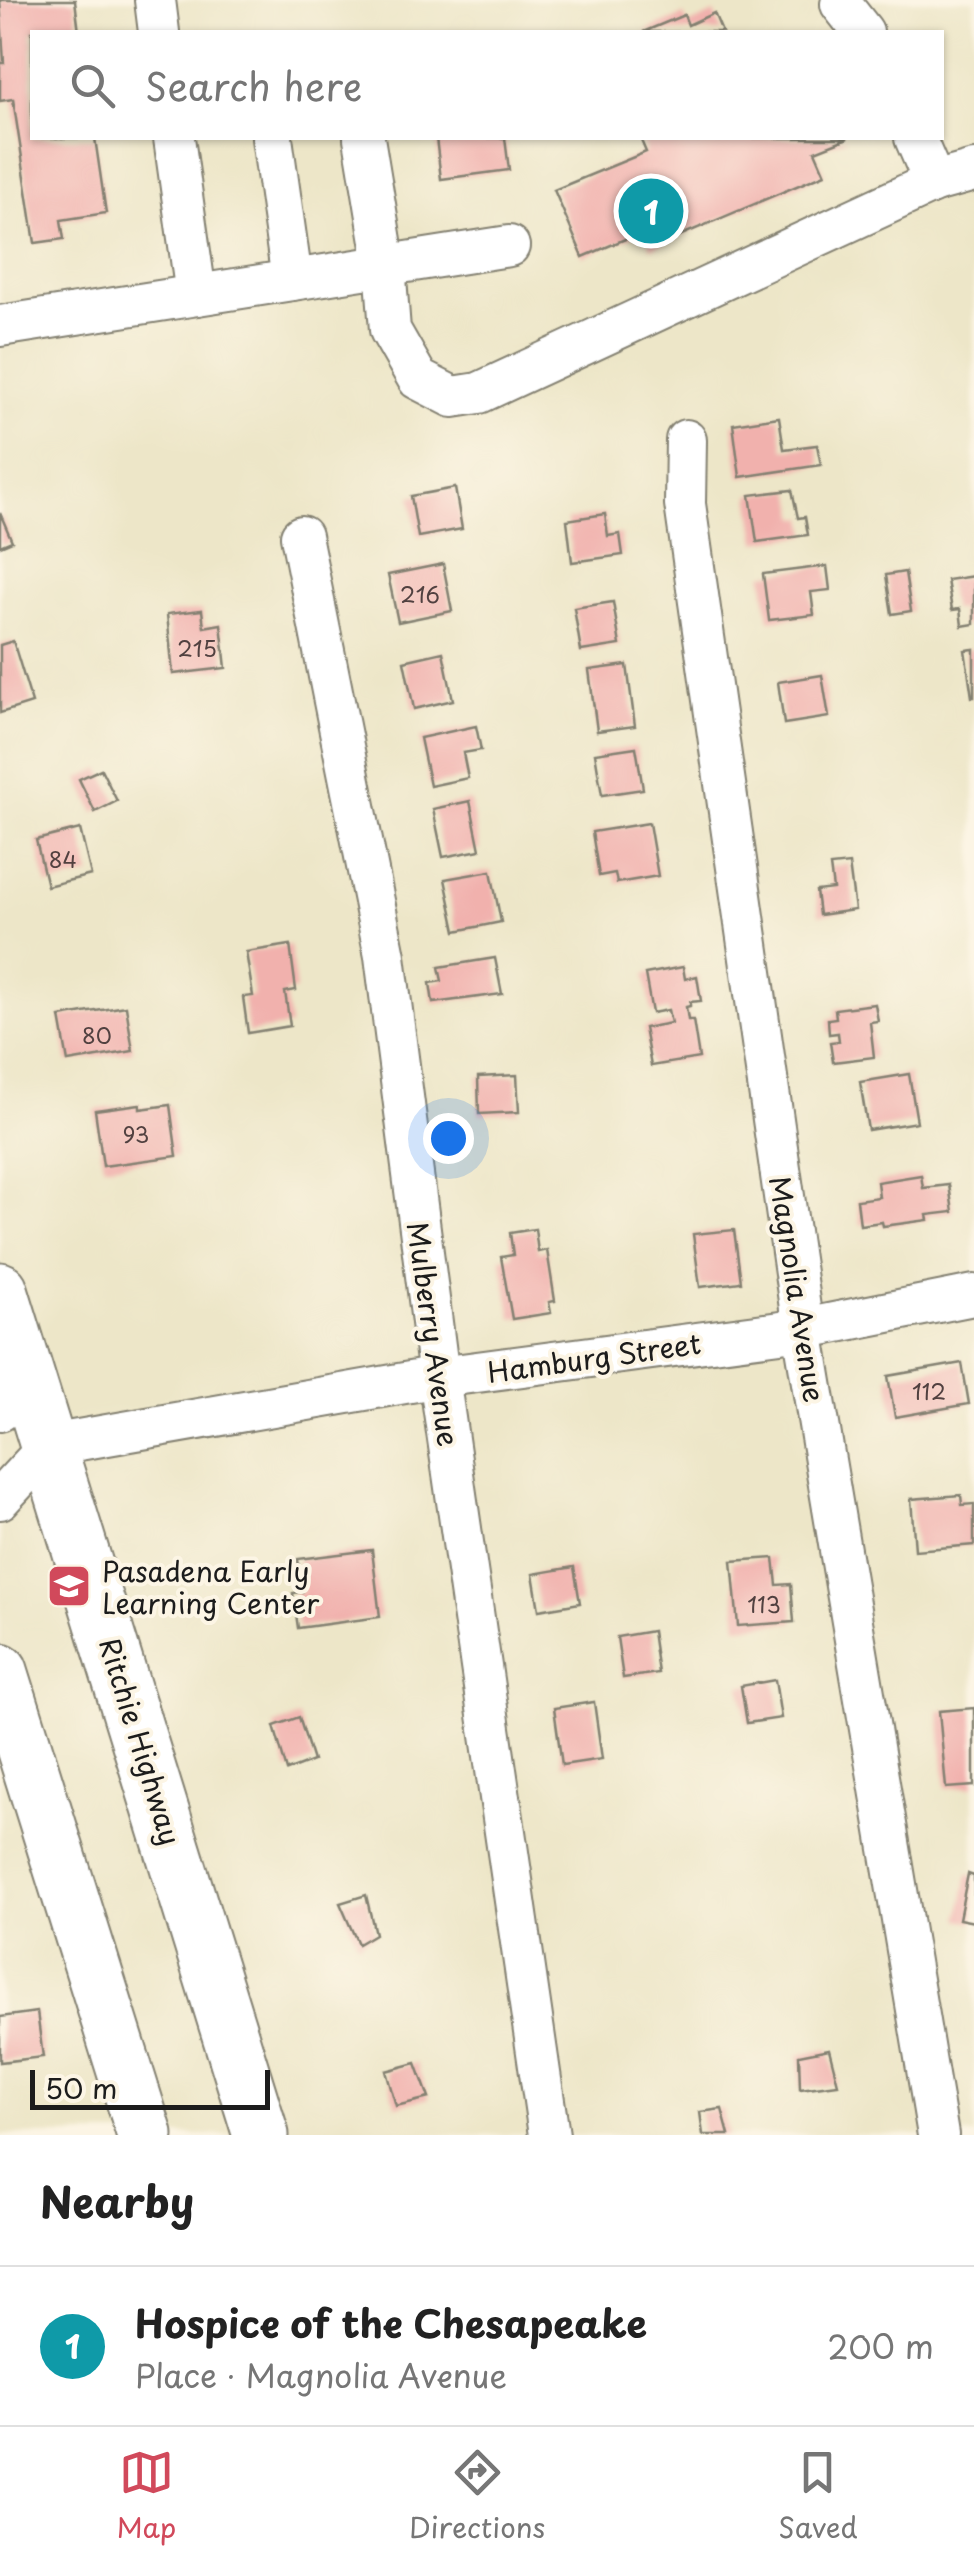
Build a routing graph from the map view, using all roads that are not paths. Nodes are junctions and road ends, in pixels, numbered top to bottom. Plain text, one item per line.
1 (155, 0) edge
2 (160, 30) edge
3 (174, 140) edge
4 (272, 140) edge
5 (364, 140) edge
6 (916, 140) edge
7 (974, 171) edge
8 (934, 182) junction
9 (509, 246) dead end
10 (384, 266) junction
11 (292, 280) junction
12 (196, 295) junction
13 (0, 326) edge
14 (686, 440) dead end
15 (300, 536) dead end
16 (0, 1290) edge
17 (974, 1295) edge
18 (804, 1329) junction
19 (18, 1345) junction
20 (439, 1377) junction
21 (0, 1411) edge
22 (50, 1446) junction
23 (0, 1500) edge
24 (0, 1671) edge
25 (114, 2038) junction
26 (145, 2135) edge
27 (160, 2135) edge
28 (261, 2135) edge
29 (549, 2135) edge
30 (938, 2135) edge

1 - 2 street
3 - 12 street
4 - 11 street
5 - 10 street
6 - 8 street
7 - 8 street
8 - 10 street
9 - 10 street
10 - 11 street
11 - 12 street
12 - 13 street
14 - 18 street, Magnolia Avenue
15 - 20 street, Mulberry Avenue
16 - 19 highway, Ritchie Highway
17 - 18 street, Hamburg Street
18 - 20 street, Hamburg Street
18 - 30 street, Magnolia Avenue
19 - 21 street
19 - 22 highway, Ritchie Highway
20 - 22 street, Hamburg Street
20 - 29 street, Mulberry Avenue
22 - 23 street
22 - 28 highway, Ritchie Highway
24 - 25 highway
25 - 26 highway
25 - 27 highway

